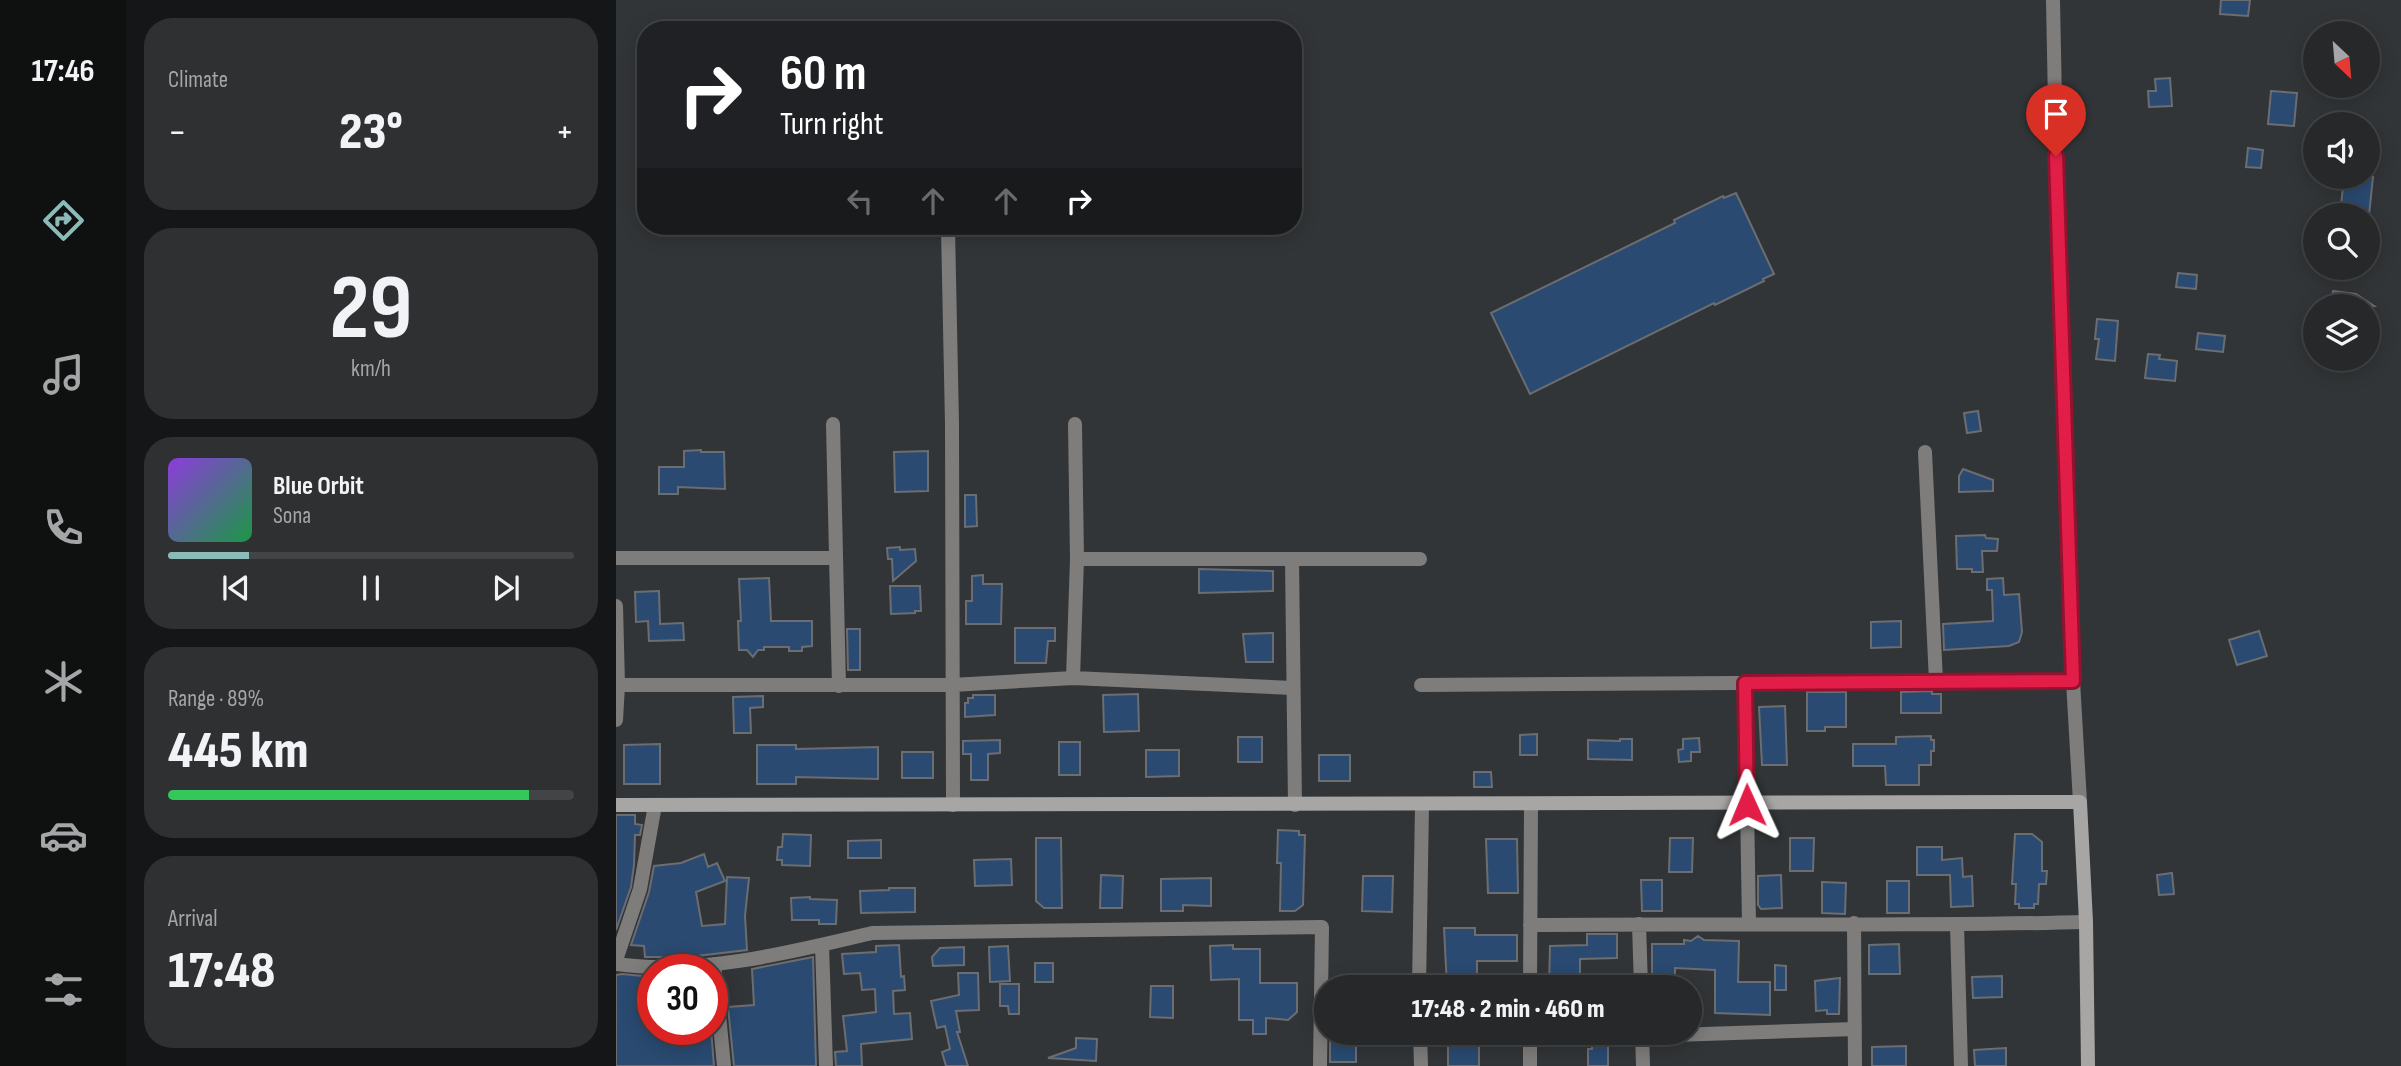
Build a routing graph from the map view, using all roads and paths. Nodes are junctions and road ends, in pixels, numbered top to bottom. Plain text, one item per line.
1 (2053, 0) edge
2 (948, 235) edge
3 (1075, 424) dead end
4 (833, 425) dead end
5 (1925, 452) dead end
6 (616, 558) edge
7 (836, 558) junction
8 (1077, 559) junction
9 (1292, 559) junction
10 (1420, 559) dead end
11 (616, 606) edge
12 (1073, 678) junction
13 (1936, 681) junction
14 (2073, 681) junction
15 (1745, 683) junction
16 (618, 685) junction
17 (952, 685) junction
18 (1421, 685) dead end
19 (839, 686) junction
20 (1293, 688) junction
21 (616, 720) edge
22 (2080, 802) junction
23 (616, 805) edge
24 (655, 805) junction
25 (953, 805) junction
26 (1294, 805) junction
27 (1422, 805) junction
28 (1531, 805) junction
29 (1747, 805) junction
30 (2086, 922) junction
31 (1854, 923) junction
32 (1639, 924) junction
33 (1749, 924) junction
34 (1530, 925) junction
35 (1957, 925) junction
36 (822, 945) junction
37 (616, 962) edge
38 (728, 962) edge
39 (637, 966) edge
40 (1419, 975) edge
41 (1530, 975) edge
42 (1641, 975) edge
43 (1855, 1029) junction
44 (1702, 1033) edge
45 (722, 1045) edge
46 (1420, 1045) edge
47 (1530, 1045) edge
48 (1642, 1045) edge
49 (724, 1066) edge
50 (826, 1066) edge
51 (1320, 1066) edge
52 (1421, 1066) edge
53 (1530, 1066) edge
54 (1643, 1066) edge
55 (1855, 1066) edge
56 (1961, 1066) edge
57 (2088, 1066) edge

1 - 14 street
2 - 17 street
3 - 8 street
4 - 7 street
5 - 13 street
6 - 7 street
7 - 19 street
8 - 9 street
8 - 12 street
9 - 10 street
9 - 20 street
11 - 16 street
12 - 17 street
12 - 20 street
13 - 14 street
13 - 15 street
14 - 22 street
15 - 18 street
15 - 29 street
16 - 19 street
16 - 21 street
17 - 19 street
17 - 25 street
20 - 26 street
22 - 29 street
22 - 30 street
23 - 24 street
24 - 25 street
24 - 37 street
25 - 26 street
26 - 27 street
27 - 28 street
27 - 40 street
28 - 29 street
28 - 34 street
29 - 33 street
30 - 35 street
30 - 57 street
31 - 33 street
31 - 35 street
31 - 43 street
32 - 33 street
32 - 34 street
32 - 42 street
34 - 41 street
35 - 56 street
36 - 38 street
36 - 50 street
36 - 51 street
37 - 39 street
43 - 44 street
43 - 55 street
45 - 49 street
46 - 52 street
47 - 53 street
48 - 54 street

